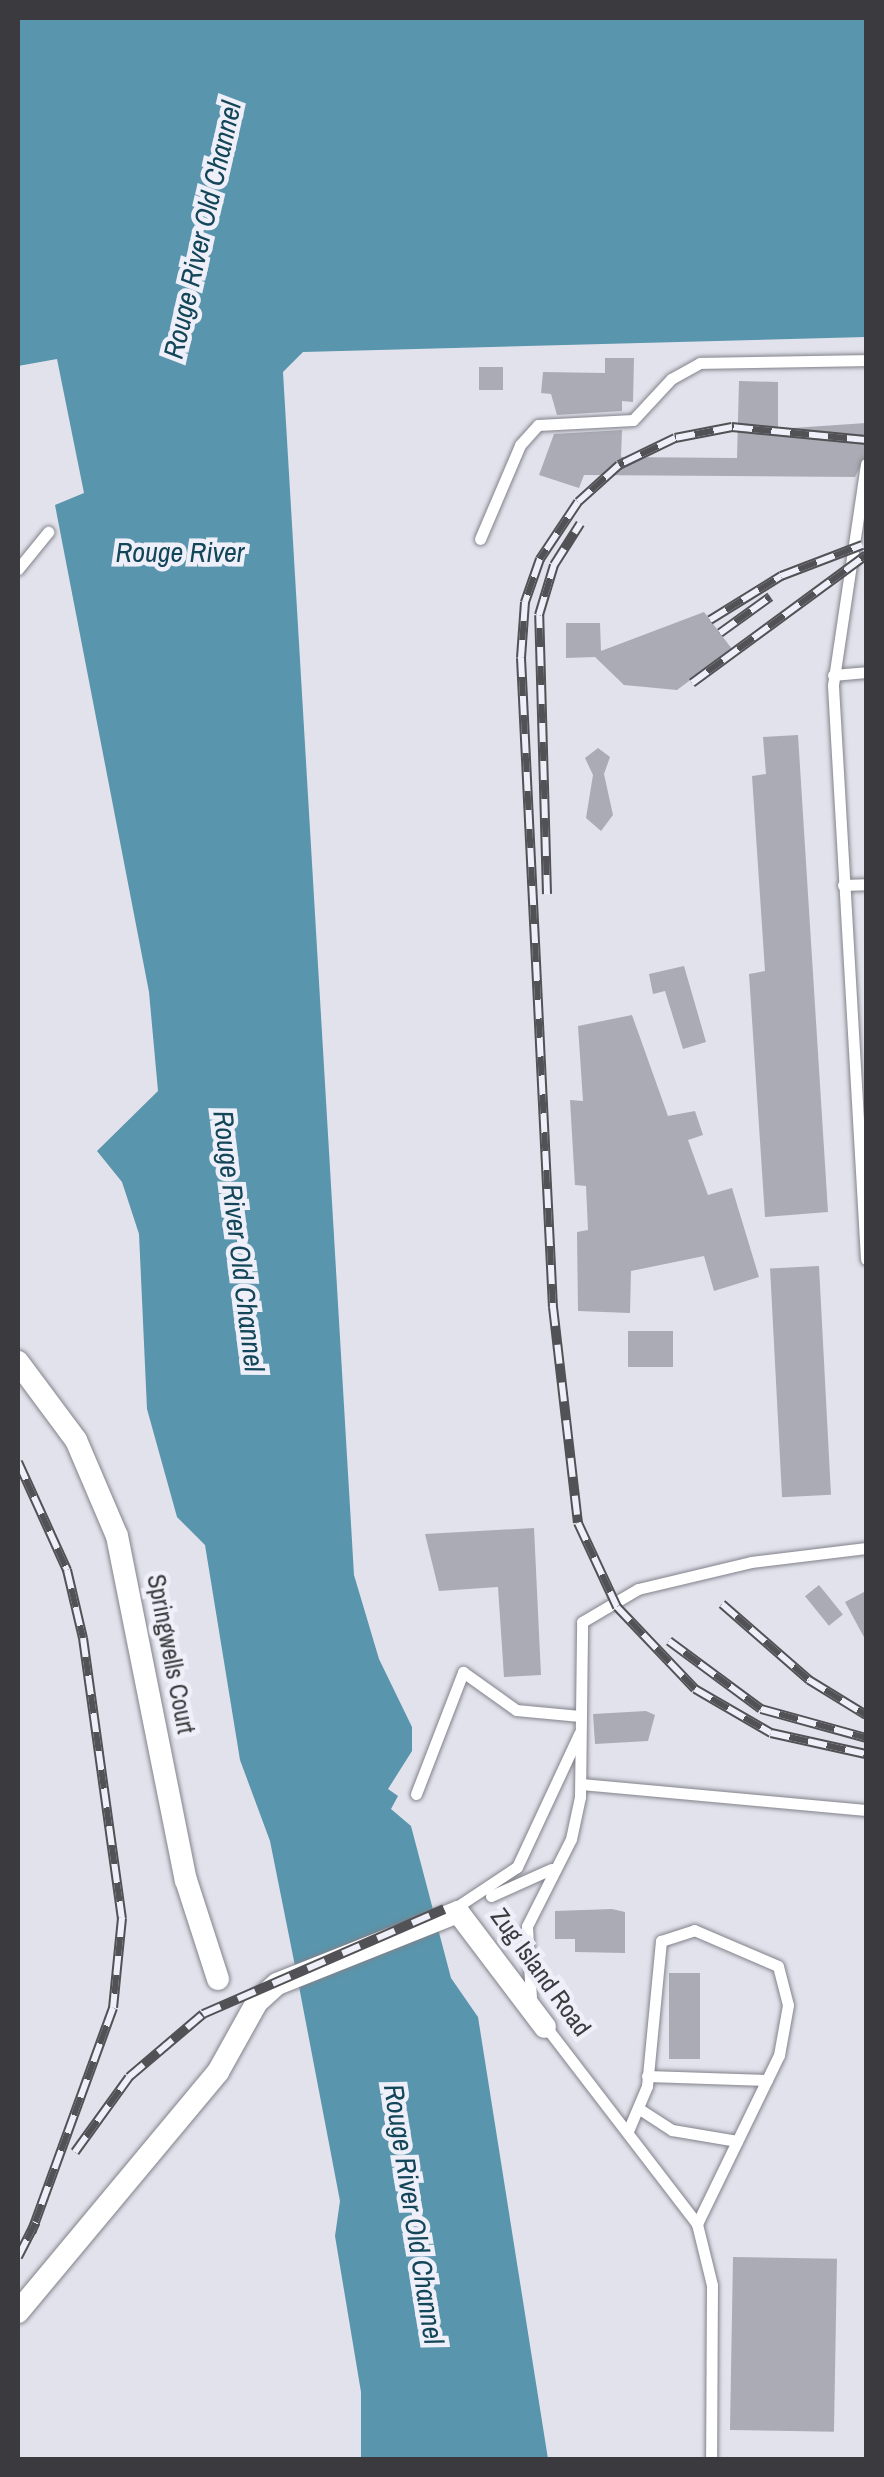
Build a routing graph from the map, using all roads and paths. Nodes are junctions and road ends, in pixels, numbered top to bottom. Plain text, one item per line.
1 (866, 360) edge
2 (866, 464) edge
3 (48, 532) dead end
4 (480, 539) dead end
5 (18, 569) edge
6 (866, 672) edge
7 (833, 675) junction
8 (866, 884) edge
9 (843, 885) junction
10 (852, 1022) junction
11 (866, 1022) edge
12 (866, 1259) edge
13 (18, 1362) edge
14 (866, 1548) edge
15 (580, 1723) junction
16 (581, 1784) junction
17 (416, 1794) dead end
18 (866, 1810) edge
19 (554, 1866) junction
20 (454, 1910) junction
21 (218, 1979) dead end
22 (545, 2028) junction
23 (647, 2076) junction
24 (767, 2080) junction
25 (641, 2110) junction
26 (628, 2131) junction
27 (737, 2141) junction
28 (697, 2224) junction
29 (18, 2312) edge
30 (711, 2460) edge

1 - 4 lane
2 - 7 lane
3 - 5 lane
6 - 7 lane
7 - 9 lane
8 - 9 lane
9 - 10 lane
10 - 11 lane
10 - 12 lane
13 - 21 street, Springwells Court
14 - 15 lane
15 - 16 lane
15 - 17 lane
15 - 20 lane
16 - 18 lane
16 - 19 lane
19 - 20 lane
19 - 22 lane
20 - 22 street, Zug Island Road
20 - 29 street
22 - 26 lane, Zug Island Road
23 - 24 lane
23 - 24 lane
23 - 25 lane
24 - 27 lane
25 - 26 lane
25 - 27 lane
26 - 28 lane, Zug Island Road
27 - 28 lane
28 - 30 lane, Zug Island Road

